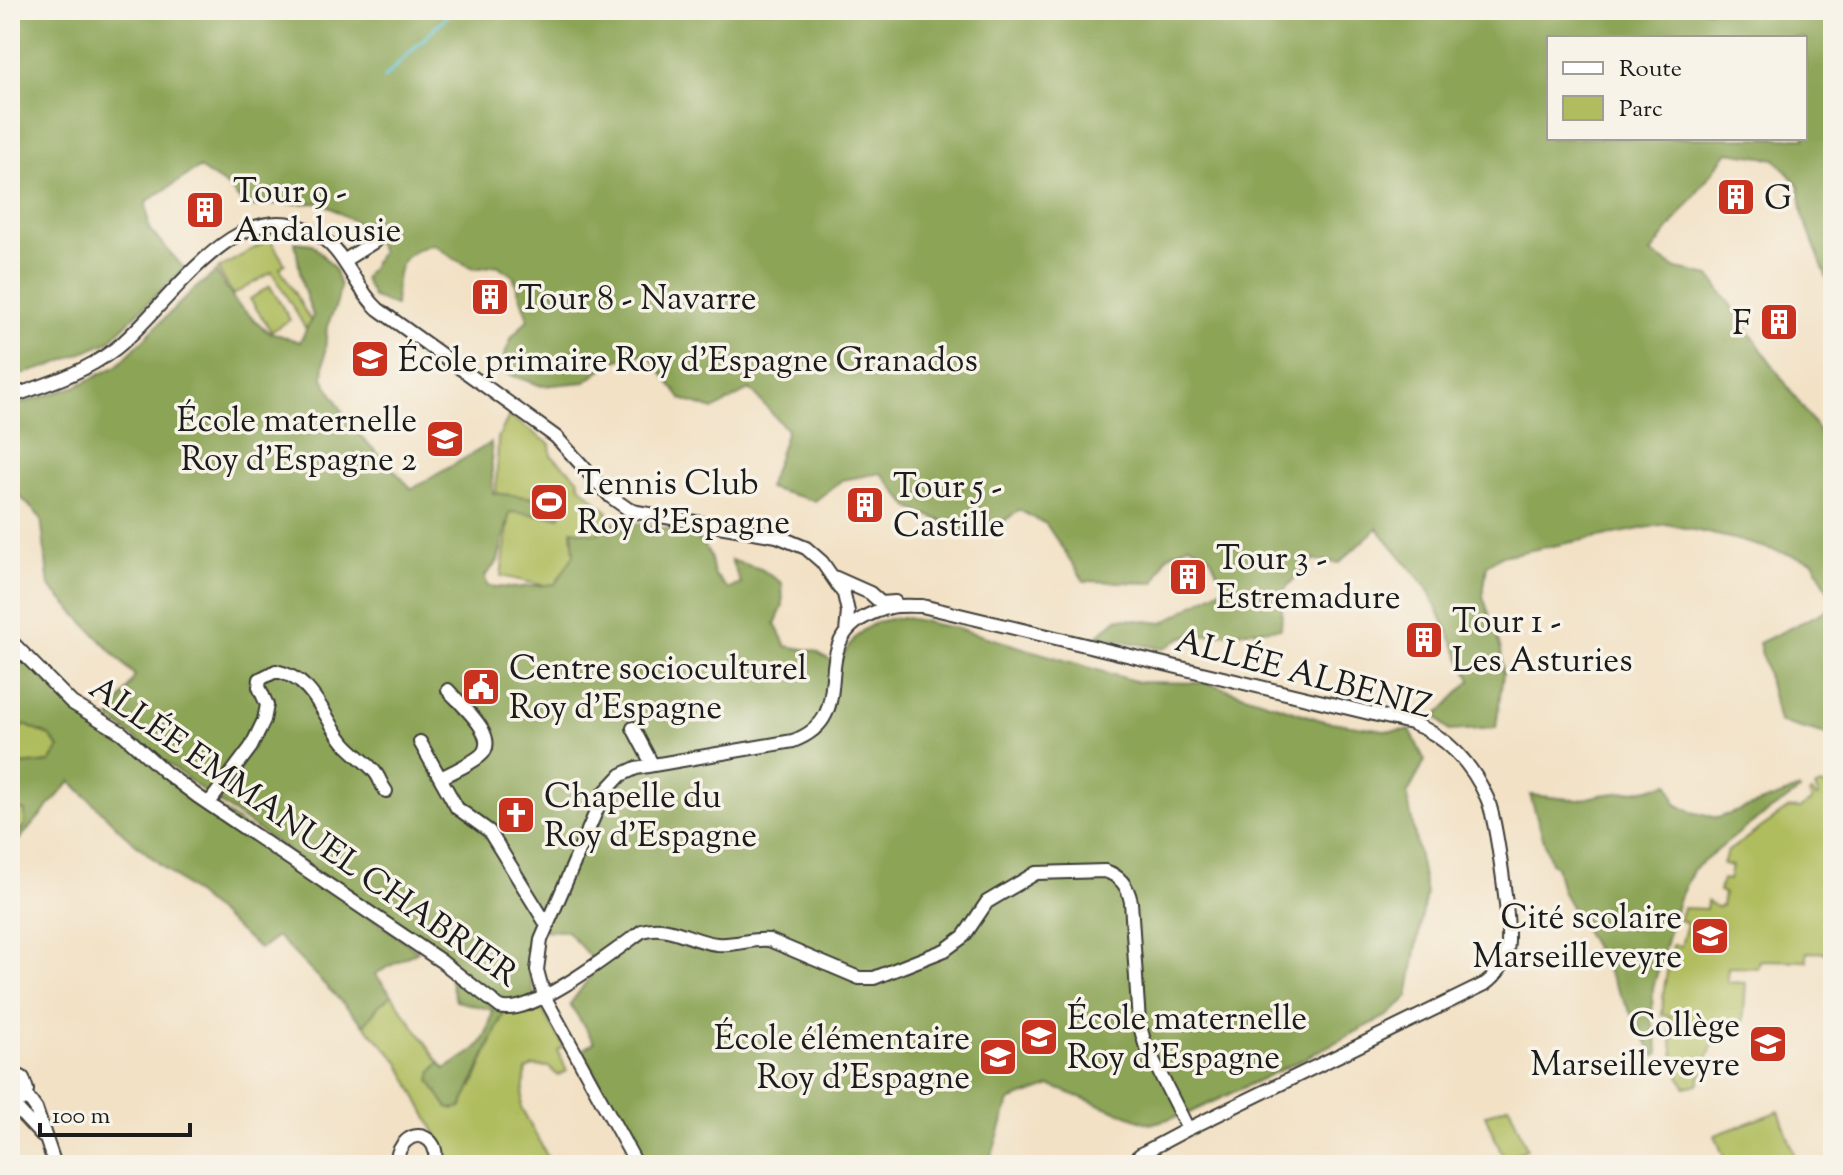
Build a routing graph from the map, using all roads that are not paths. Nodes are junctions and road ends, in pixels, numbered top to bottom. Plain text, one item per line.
1 (377, 240) dead end
2 (345, 260) junction
3 (10, 397) edge
4 (834, 577) junction
5 (881, 603) junction
6 (922, 606) junction
7 (871, 615) junction
8 (846, 632) junction
9 (10, 640) edge
10 (448, 690) dead end
11 (633, 728) dead end
12 (420, 742) dead end
13 (652, 764) junction
14 (441, 778) junction
15 (386, 791) dead end
16 (209, 803) junction
17 (547, 925) junction
18 (544, 996) junction
19 (10, 1071) edge
20 (26, 1095) junction
21 (12, 1106) edge
22 (1188, 1129) junction
23 (46, 1141) junction
24 (55, 1165) edge
25 (394, 1165) edge
26 (432, 1165) edge
27 (637, 1165) edge
28 (1128, 1165) edge

1 - 2 street
2 - 3 street
2 - 4 street
4 - 5 street
4 - 8 street
5 - 6 street
5 - 7 street, ALLÉE ALBENIZ
6 - 7 street, ALLÉE ALBENIZ
6 - 22 street, ALLÉE ALBENIZ
7 - 8 street, ALLÉE ALBENIZ
8 - 13 street
9 - 16 street, ALLÉE EMMANUEL CHABRIER
10 - 14 street
11 - 13 street
12 - 14 street
13 - 17 street
14 - 17 street
15 - 16 street
16 - 18 street, ALLÉE EMMANUEL CHABRIER
17 - 18 street
18 - 22 street, ALLÉE EMMANUEL CHABRIER
18 - 27 street
19 - 20 street
20 - 21 street
20 - 23 street
21 - 23 street
22 - 28 street, ALLÉE ALBENIZ
23 - 24 street
25 - 26 street

